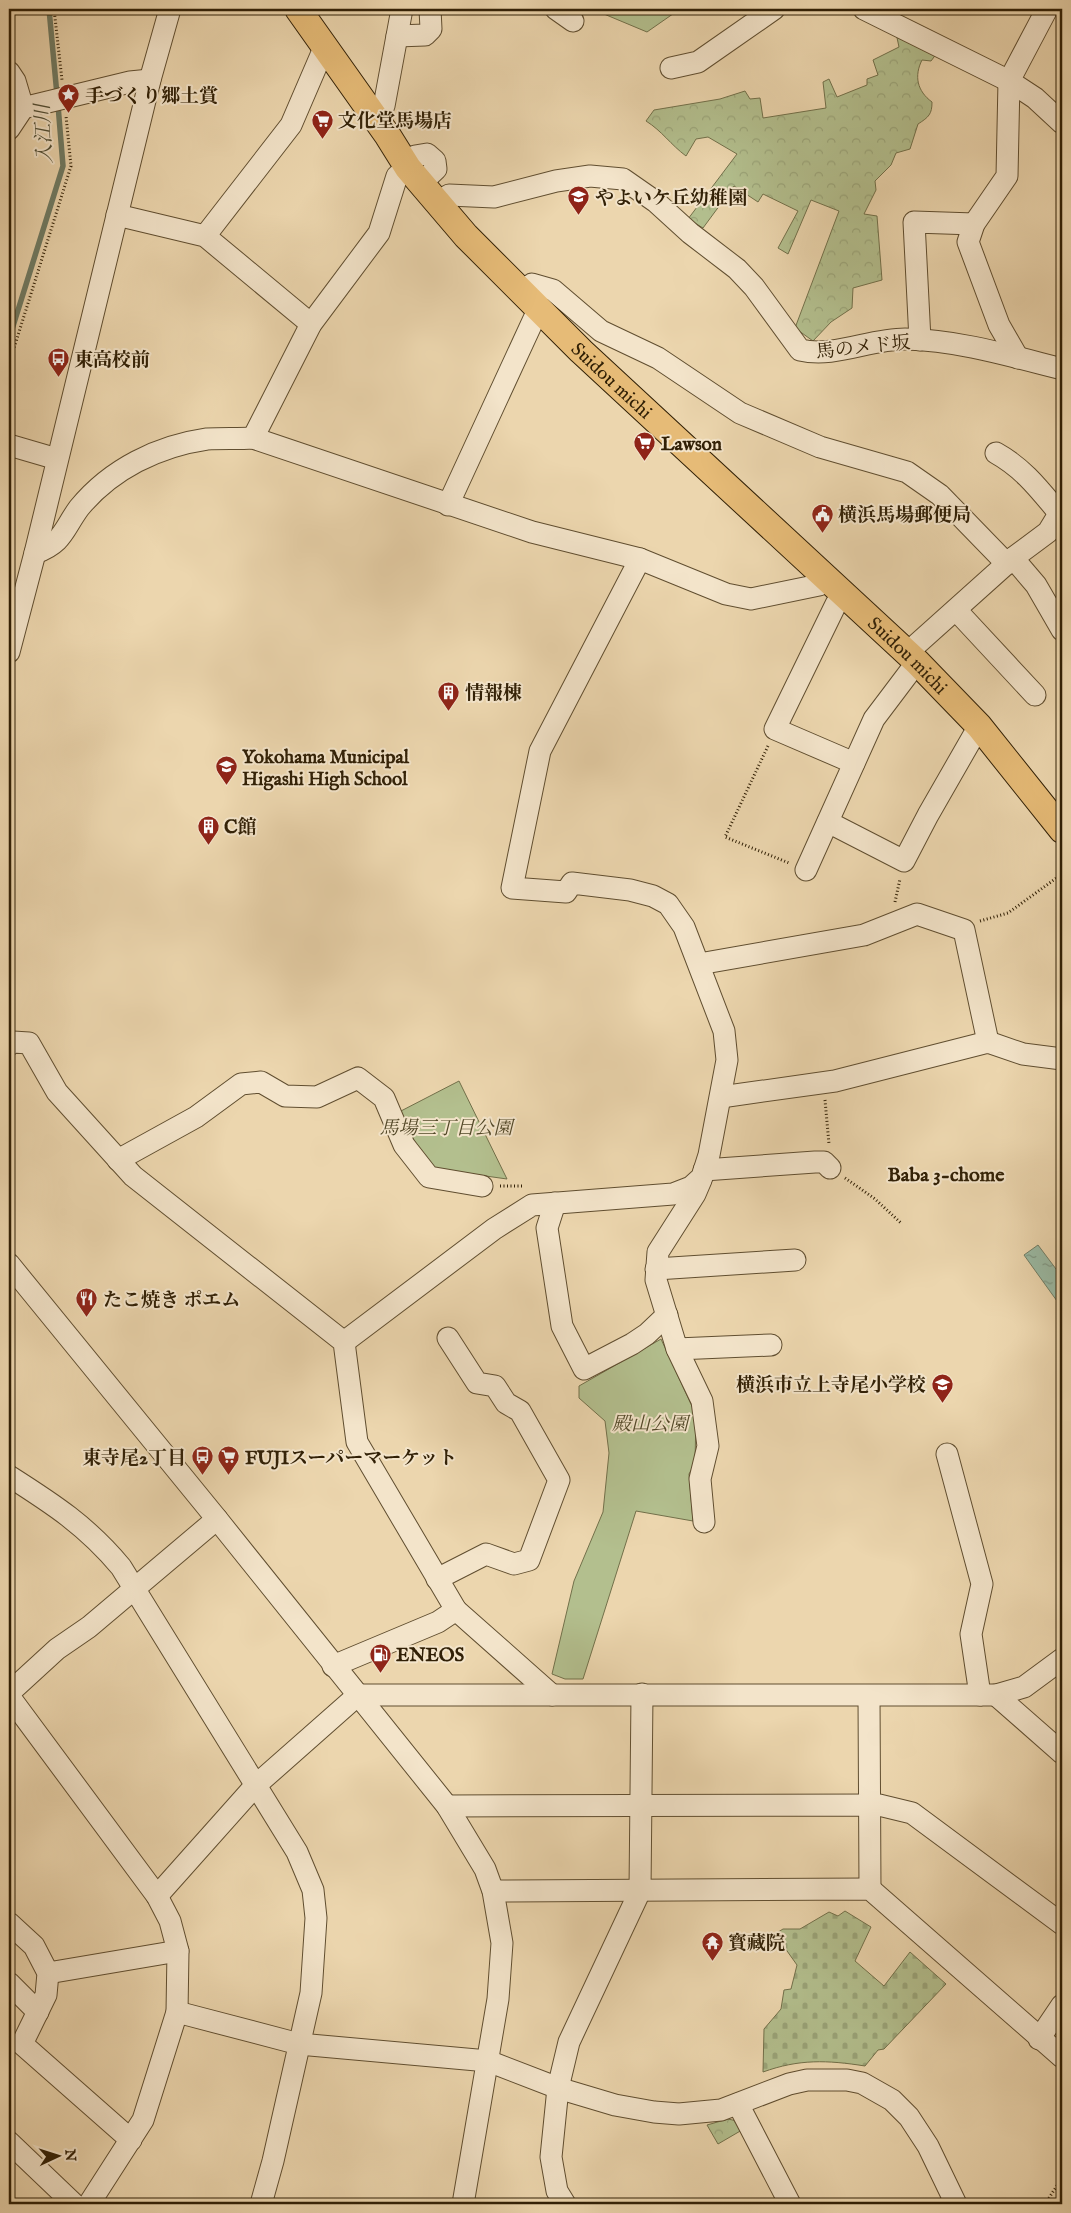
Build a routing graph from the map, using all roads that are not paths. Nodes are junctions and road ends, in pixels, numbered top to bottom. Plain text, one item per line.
1 (170, 9) edge
2 (298, 9) edge
3 (402, 9) edge
4 (430, 9) edge
5 (774, 9) edge
6 (864, 9) edge
7 (1047, 9) edge
8 (397, 36) junction
9 (325, 46) junction
10 (671, 68) dead end
11 (9, 72) edge
12 (150, 80) junction
13 (1009, 81) junction
14 (23, 108) junction
15 (373, 115) junction
16 (1062, 123) edge
17 (9, 129) edge
18 (411, 172) junction
19 (438, 204) junction
20 (117, 215) junction
21 (974, 224) junction
22 (206, 236) junction
23 (530, 302) junction
24 (312, 324) junction
25 (920, 340) junction
26 (1018, 358) junction
27 (1062, 369) edge
28 (253, 438) junction
29 (9, 445) edge
30 (996, 453) dead end
31 (57, 459) junction
32 (448, 505) junction
33 (1061, 511) edge
34 (35, 553) junction
35 (640, 559) junction
36 (1010, 561) junction
37 (835, 587) junction
38 (956, 610) junction
39 (1062, 630) edge
40 (9, 652) edge
41 (912, 658) junction
42 (1035, 695) dead end
43 (979, 726) junction
44 (854, 763) junction
45 (828, 822) junction
46 (1062, 830) edge
47 (806, 870) road end
48 (699, 964) junction
49 (988, 1042) junction
50 (9, 1045) edge
51 (1062, 1058) edge
52 (721, 1097) junction
53 (118, 1160) junction
54 (830, 1168) road end
55 (703, 1174) junction
56 (482, 1186) dead end
57 (555, 1203) junction
58 (795, 1260) dead end
59 (9, 1264) edge
60 (656, 1269) junction
61 (667, 1315) junction
62 (344, 1342) junction
63 (459, 1345) dead end
64 (771, 1345) dead end
65 (677, 1348) junction
66 (947, 1454) dead end
67 (9, 1476) edge
68 (217, 1519) junction
69 (704, 1522) dead end
70 (438, 1579) junction
71 (135, 1588) junction
72 (456, 1610) junction
73 (1062, 1659) edge
74 (333, 1666) junction
75 (1053, 1676) edge
76 (9, 1692) edge
77 (642, 1694) junction
78 (358, 1695) junction
79 (552, 1695) junction
80 (988, 1695) junction
81 (9, 1696) edge
82 (870, 1696) junction
83 (1062, 1753) edge
84 (255, 1786) junction
85 (447, 1806) junction
86 (641, 1806) junction
87 (870, 1806) junction
88 (870, 1889) junction
89 (493, 1891) junction
90 (640, 1892) junction
91 (157, 1896) junction
92 (9, 1923) edge
93 (1062, 1924) edge
94 (178, 1951) junction
95 (48, 1973) junction
96 (9, 1983) edge
97 (1062, 2005) edge
98 (38, 2012) junction
99 (177, 2012) junction
100 (1039, 2039) junction
101 (299, 2044) junction
102 (1062, 2057) edge
103 (488, 2061) junction
104 (558, 2088) junction
105 (738, 2104) junction
106 (131, 2140) junction
107 (9, 2142) edge
108 (74, 2204) edge
109 (89, 2204) edge
110 (261, 2204) edge
111 (463, 2204) edge
112 (565, 2204) edge
113 (790, 2204) edge
114 (956, 2204) edge

1 - 12 street
2 - 9 main road, Suidou michi
3 - 8 street
4 - 8 street
5 - 10 street
6 - 13 street
7 - 13 street
8 - 15 street
9 - 15 main road, Suidou michi
9 - 22 street
11 - 14 street
12 - 14 street
12 - 20 street
13 - 16 street
13 - 21 street
14 - 17 street
15 - 18 main road, Suidou michi
18 - 19 main road, Suidou michi
18 - 24 street
19 - 23 main road, Suidou michi
19 - 25 street, 馬のメド坂
20 - 22 street
20 - 31 street
21 - 25 street
21 - 26 street
22 - 24 street
23 - 32 street
23 - 36 street
23 - 37 main road, Suidou michi
24 - 28 street
25 - 26 street, 馬のメド坂
26 - 27 street, 馬のメド坂
28 - 32 street
28 - 34 street
29 - 31 street
30 - 33 street
31 - 34 street
32 - 35 street
33 - 36 street
34 - 40 street
35 - 37 street
35 - 48 street
36 - 38 street
36 - 39 street
37 - 41 main road, Suidou michi
37 - 44 street
38 - 41 street
38 - 42 street
41 - 43 main road, Suidou michi
41 - 44 street
43 - 45 street
43 - 46 main road, Suidou michi
44 - 45 street
45 - 47 street
48 - 49 street
48 - 52 street
49 - 51 street
49 - 52 street
50 - 53 street
52 - 55 street
53 - 56 street
53 - 62 street
54 - 55 street
55 - 57 street
55 - 60 street
57 - 61 street
57 - 62 street
58 - 60 street
59 - 68 street
60 - 61 street
61 - 65 street
62 - 70 street
63 - 70 street
64 - 65 street
65 - 69 street
66 - 80 street
67 - 71 street
68 - 71 street
68 - 74 street
70 - 72 street
71 - 76 street
71 - 84 street
72 - 74 street
72 - 79 street
73 - 75 street
74 - 78 street
75 - 80 street
77 - 79 street
77 - 82 street
77 - 86 street
78 - 79 street
78 - 84 street
78 - 85 street
80 - 82 street
80 - 83 street
81 - 91 street
82 - 87 street
84 - 91 street
84 - 101 street
85 - 86 street
85 - 89 street
86 - 87 street
86 - 90 street
87 - 88 street
87 - 93 street
88 - 90 street
88 - 100 street
89 - 90 street
89 - 103 street
90 - 104 street
91 - 94 street
92 - 95 street
94 - 95 street
94 - 99 street
95 - 98 street
96 - 98 street
97 - 100 street
98 - 106 street
99 - 101 street
99 - 106 street
100 - 102 street
101 - 103 street
101 - 110 street
103 - 104 street
103 - 111 street
104 - 105 street
104 - 112 street
105 - 113 street
105 - 114 street
106 - 109 street
107 - 108 street

